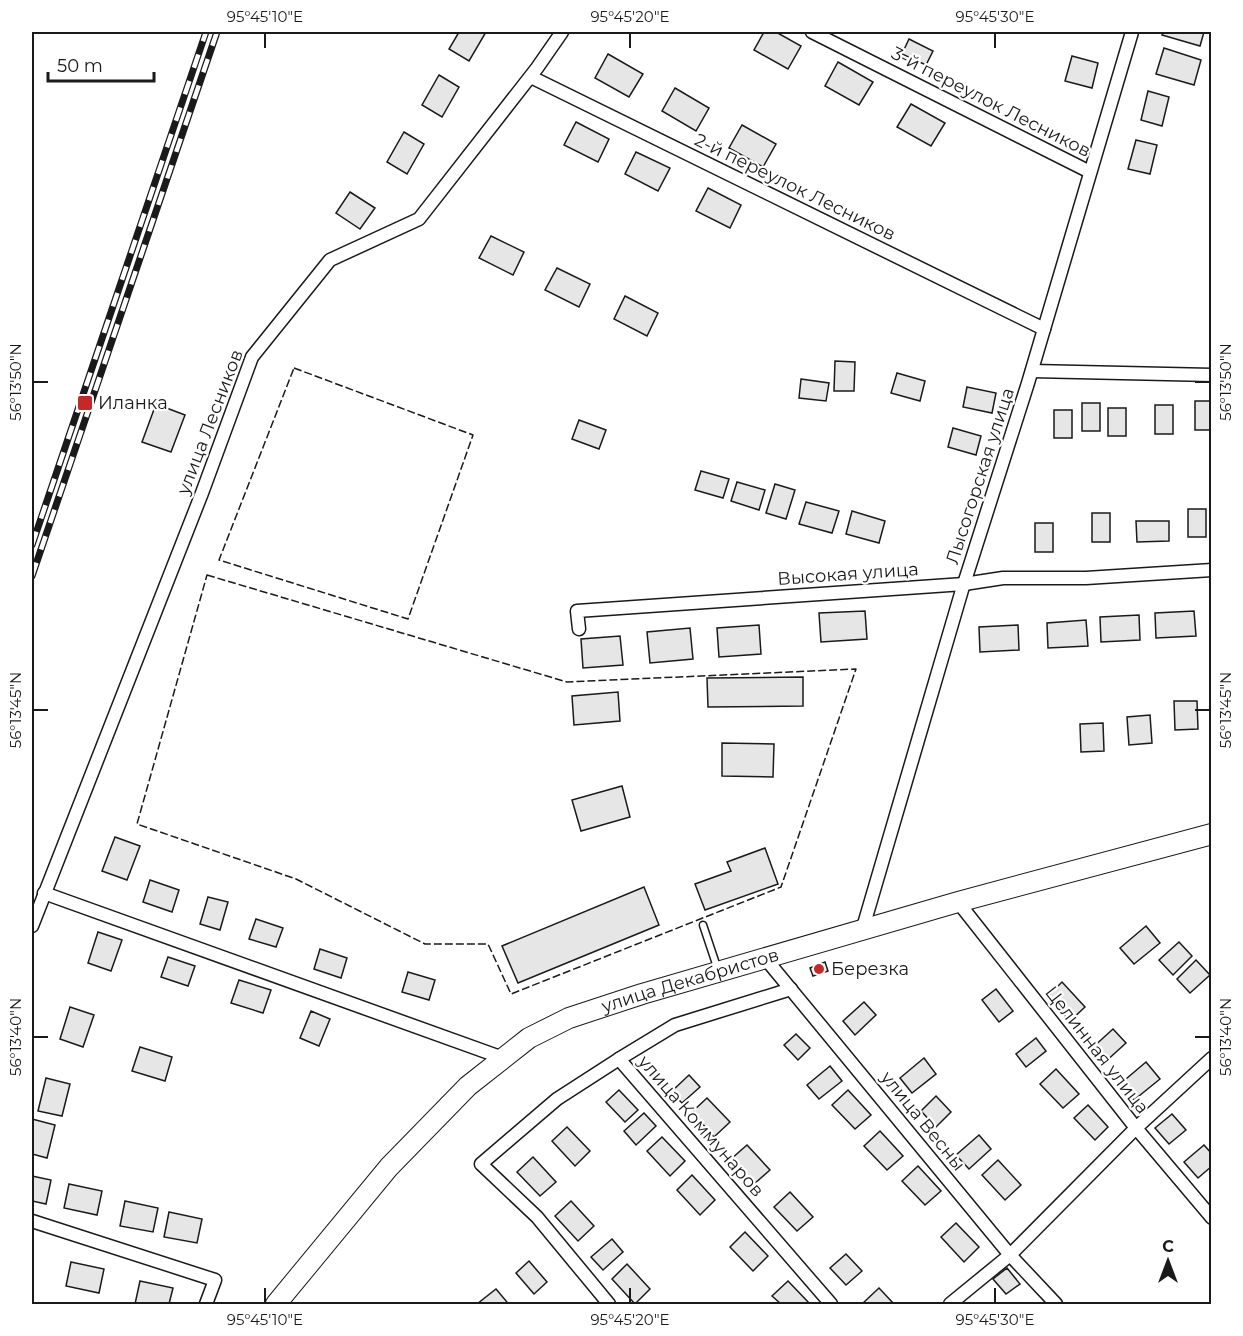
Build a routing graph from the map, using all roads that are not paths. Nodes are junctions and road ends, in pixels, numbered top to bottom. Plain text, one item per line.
1 (562, 32) edge
2 (812, 32) edge
3 (1132, 32) edge
4 (531, 77) junction
5 (1090, 172) junction
6 (1044, 329) junction
7 (1032, 371) junction
8 (1212, 375) edge
9 (1212, 570) edge
10 (964, 584) junction
11 (579, 629) dead end
12 (1212, 834) edge
13 (44, 893) junction
14 (958, 902) junction
15 (32, 926) edge
16 (703, 926) dead end
17 (862, 931) junction
18 (765, 958) junction
19 (718, 972) junction
20 (791, 989) junction
21 (503, 1058) junction
22 (1212, 1058) edge
23 (619, 1059) junction
24 (1136, 1128) junction
25 (1212, 1218) edge
26 (32, 1221) edge
27 (1010, 1255) junction
28 (206, 1305) edge
29 (276, 1305) edge
30 (609, 1305) edge
31 (831, 1305) edge
32 (950, 1305) edge
33 (1056, 1305) edge

1 - 4 street, улица Лесников
2 - 5 street, 3-й переулок Лесников
3 - 5 street, Лысогорская улица
4 - 6 street, 2-й переулок Лесников
4 - 13 street, улица Лесников
5 - 6 street, Лысогорская улица
6 - 7 street, Лысогорская улица
7 - 8 street
7 - 10 street, Лысогорская улица
9 - 10 street, Высокая улица
10 - 11 street, Высокая улица
10 - 17 street, Лысогорская улица
12 - 14 main road, улица Декабристов
13 - 15 street, улица Лесников
13 - 21 street
14 - 17 main road, улица Декабристов
14 - 24 street, Целинная улица
16 - 19 lane
17 - 18 main road, улица Декабристов
18 - 19 main road, улица Декабристов
18 - 20 street, улица Весны
19 - 21 main road, улица Декабристов
20 - 23 street, улица Коммунаров
20 - 27 street, улица Весны
21 - 29 main road, улица Декабристов
22 - 24 street
23 - 30 street
23 - 31 street, улица Коммунаров
24 - 25 street, Целинная улица
24 - 27 street
26 - 28 street
27 - 32 street
27 - 33 street, улица Весны

